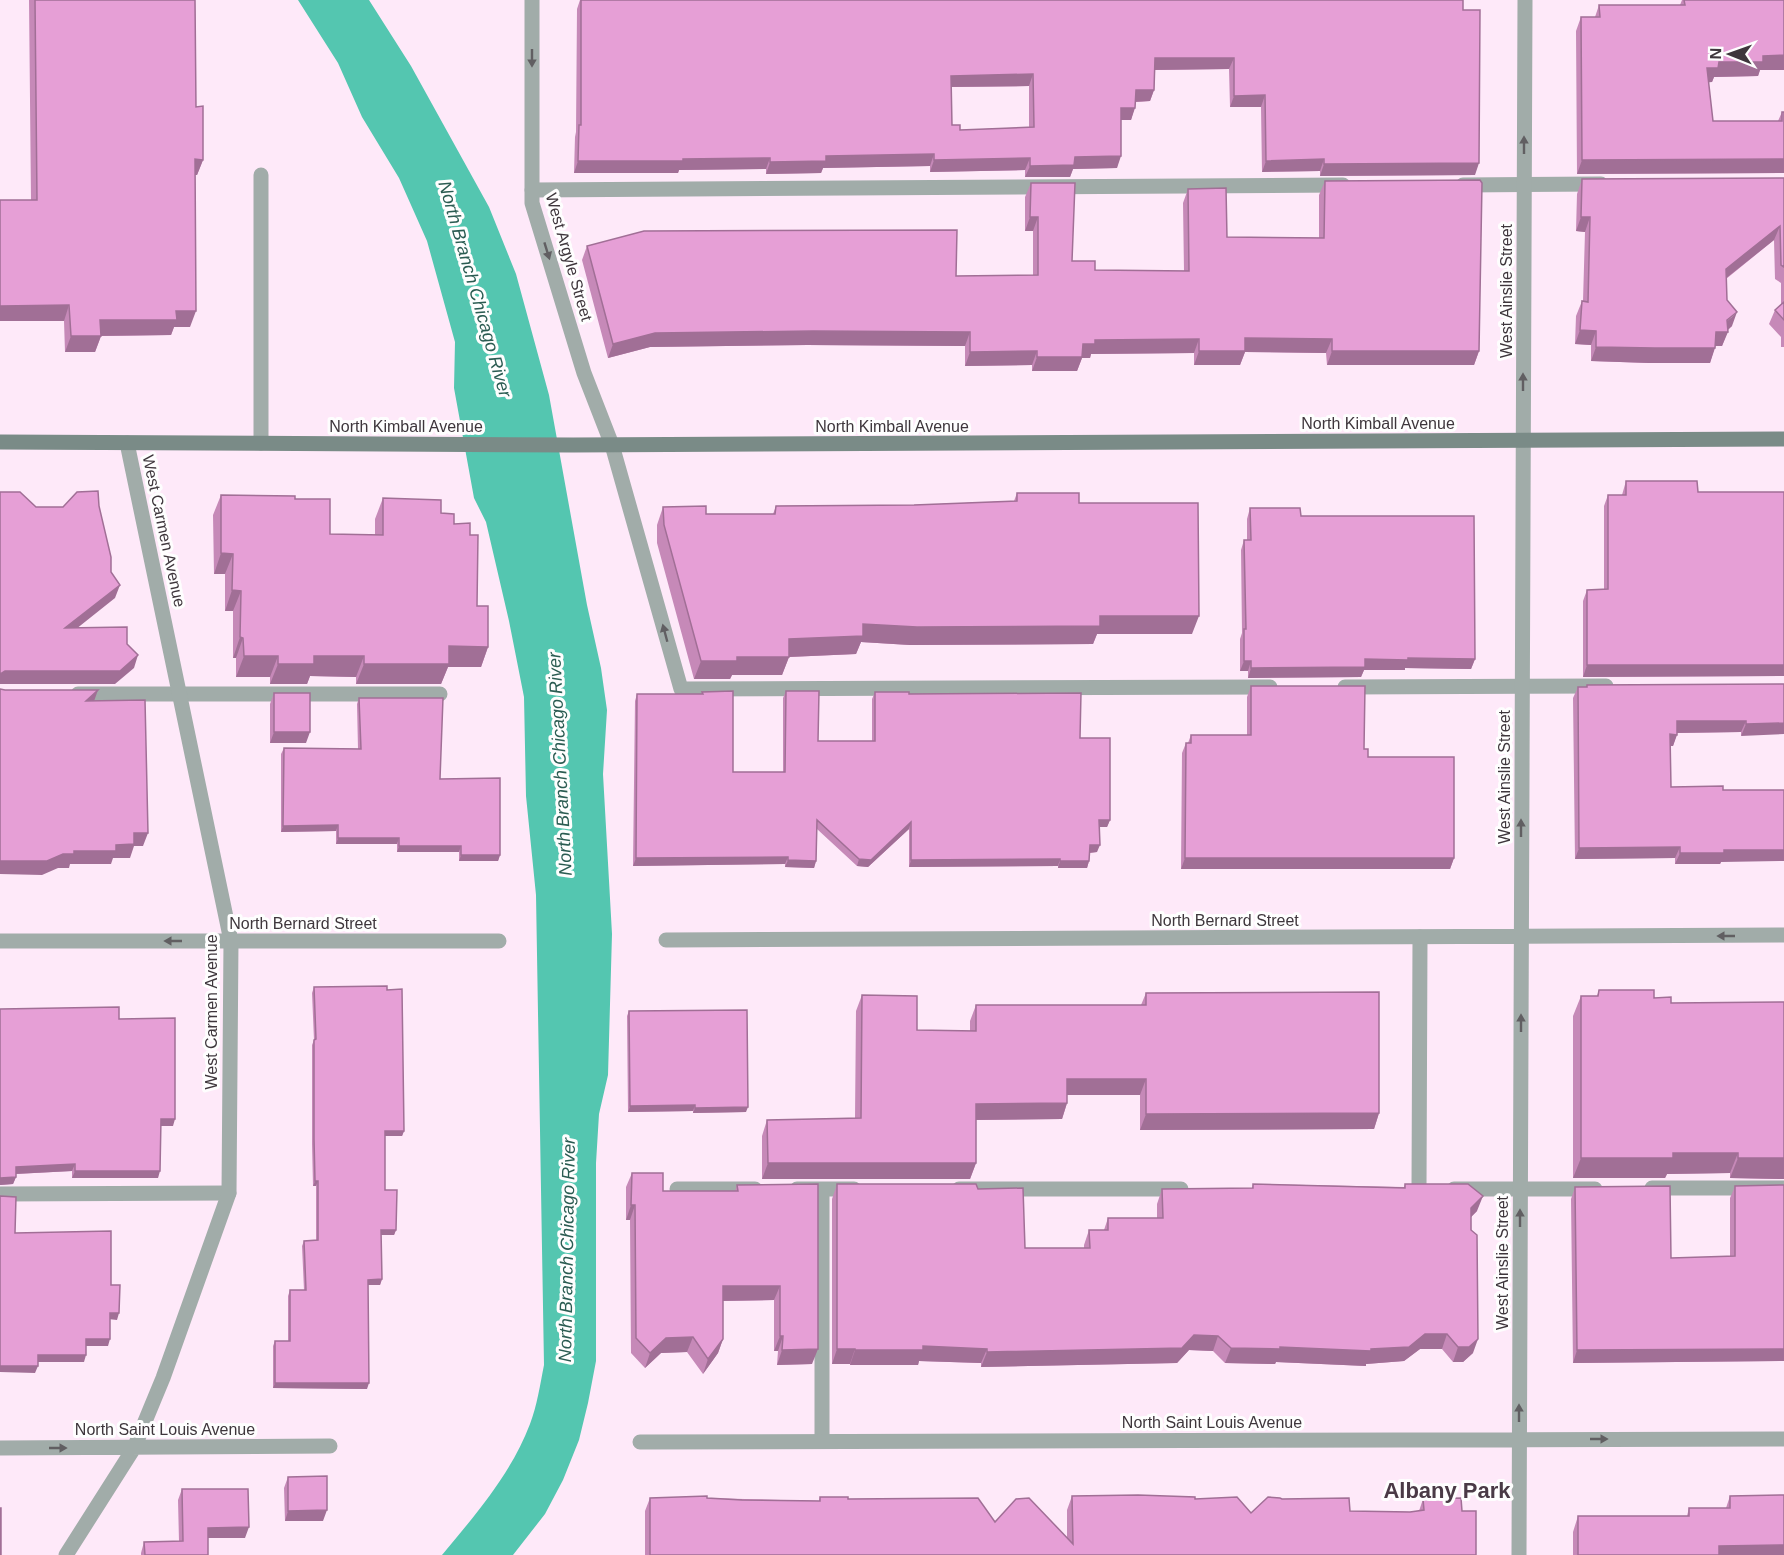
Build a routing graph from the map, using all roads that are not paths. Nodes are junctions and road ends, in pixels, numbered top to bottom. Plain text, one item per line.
1 (532, 0) edge
2 (1525, 0) edge
3 (261, 175) dead end
4 (1611, 184) edge
5 (1359, 185) edge
6 (1454, 185) edge
7 (1524, 185) junction
8 (532, 190) junction
9 (1784, 439) edge
10 (1523, 440) junction
11 (0, 442) edge
12 (128, 443) junction
13 (261, 443) junction
14 (612, 445) junction
15 (1621, 686) edge
16 (1286, 687) edge
17 (1334, 687) edge
18 (1522, 687) junction
19 (57, 694) edge
20 (180, 694) junction
21 (440, 694) edge
22 (1521, 936) junction
23 (1784, 936) edge
24 (1420, 937) junction
25 (666, 940) dead end
26 (0, 941) edge
27 (231, 941) junction
28 (499, 941) dead end
29 (1608, 1188) edge
30 (1631, 1188) edge
31 (1784, 1188) edge
32 (677, 1189) edge
33 (822, 1189) junction
34 (870, 1189) edge
35 (942, 1189) edge
36 (1192, 1189) edge
37 (1520, 1189) junction
38 (229, 1193) junction
39 (0, 1194) edge
40 (1519, 1439) junction
41 (1784, 1439) edge
42 (822, 1441) junction
43 (640, 1442) dead end
44 (330, 1446) dead end
45 (0, 1448) edge
46 (134, 1448) junction
47 (66, 1555) edge
48 (1519, 1555) edge

1 -> 8 street, West Argyle Street
7 -> 2 street, West Ainslie Street
3 - 13 street
4 - 7 street
5 - 8 street
6 - 7 street
10 -> 7 street, West Ainslie Street
8 -> 14 street, West Argyle Street
9 - 10 street, North Kimball Avenue
10 - 14 street, North Kimball Avenue
10 - 18 street, West Ainslie Street
11 - 12 street, North Kimball Avenue
12 - 13 street, North Kimball Avenue
12 - 20 street, West Carmen Avenue
13 - 14 street, North Kimball Avenue
16 -> 14 street, West Argyle Street
15 - 18 street
17 - 18 street
22 -> 18 street, West Ainslie Street
19 - 20 street
20 - 21 street
20 - 27 street, West Carmen Avenue
23 -> 22 street, North Bernard Street
22 - 24 street, North Bernard Street
37 -> 22 street, West Ainslie Street
24 - 25 street, North Bernard Street
24 - 37 street
27 -> 26 street, North Bernard Street
27 - 28 street, North Bernard Street
27 - 38 street, West Carmen Avenue
29 - 37 street
30 - 31 street
32 - 33 street
33 - 34 street
33 - 42 street
35 - 36 street
40 -> 37 street, West Ainslie Street
38 - 39 street
38 - 46 street, West Carmen Avenue
40 -> 41 street, North Saint Louis Avenue
40 - 42 street, North Saint Louis Avenue
40 - 48 street, West Ainslie Street
42 - 43 street, North Saint Louis Avenue
44 - 46 street, North Saint Louis Avenue
45 -> 46 street, North Saint Louis Avenue
46 - 47 street, West Carmen Avenue

